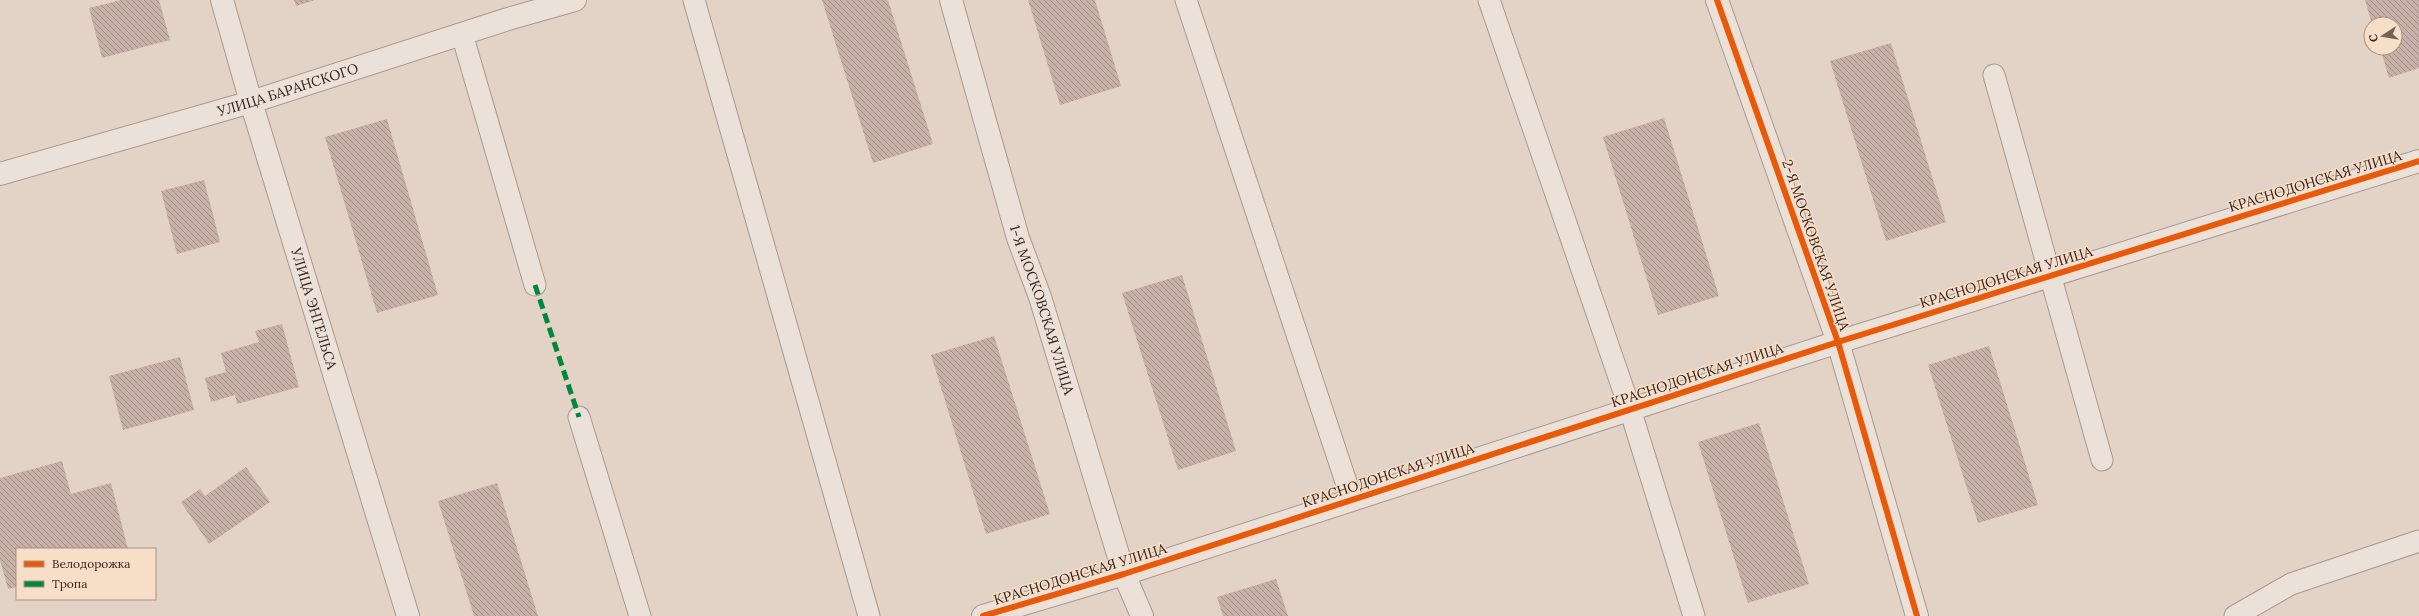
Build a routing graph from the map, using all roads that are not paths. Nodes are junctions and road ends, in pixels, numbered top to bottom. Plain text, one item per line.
1 (222, 0) edge
2 (575, 0) edge
3 (694, 0) edge
4 (951, 0) edge
5 (1186, 0) edge
6 (1489, 0) edge
7 (1717, 0) edge
8 (462, 34) junction
9 (1994, 75) dead end
10 (251, 102) junction
11 (2419, 161) edge
12 (0, 174) edge
13 (2051, 276) junction
14 (536, 284) dead end
15 (1838, 342) junction
16 (1630, 409) junction
17 (579, 417) dead end
18 (2102, 460) dead end
19 (1352, 500) junction
20 (2419, 541) edge
21 (1124, 574) junction
22 (408, 616) edge
23 (640, 616) edge
24 (869, 616) edge
25 (983, 616) edge
26 (1142, 616) edge
27 (1694, 616) edge
28 (1917, 616) edge
29 (2235, 616) edge

1 - 10 street, УЛИЦА ЭНГЕЛЬСА
2 - 8 street, УЛИЦА БАРАНСКОГО
3 - 24 lane
4 - 21 street, 1-Я МОСКОВСКАЯ УЛИЦА
5 - 19 lane
6 - 16 lane
7 - 15 street, 2-Я МОСКОВСКАЯ УЛИЦА
8 - 10 street, УЛИЦА БАРАНСКОГО
8 - 14 lane
9 - 13 lane
10 - 12 street, УЛИЦА БАРАНСКОГО
10 - 22 street, УЛИЦА ЭНГЕЛЬСА
11 - 13 street, КРАСНОДОНСКАЯ УЛИЦА
13 - 15 street, КРАСНОДОНСКАЯ УЛИЦА
13 - 18 lane
15 - 16 street, КРАСНОДОНСКАЯ УЛИЦА
15 - 28 street, 2-Я МОСКОВСКАЯ УЛИЦА
16 - 19 street, КРАСНОДОНСКАЯ УЛИЦА
16 - 27 lane
17 - 23 lane
19 - 21 street, КРАСНОДОНСКАЯ УЛИЦА
20 - 29 lane
21 - 25 street, КРАСНОДОНСКАЯ УЛИЦА
21 - 26 street, 1-Я МОСКОВСКАЯ УЛИЦА

